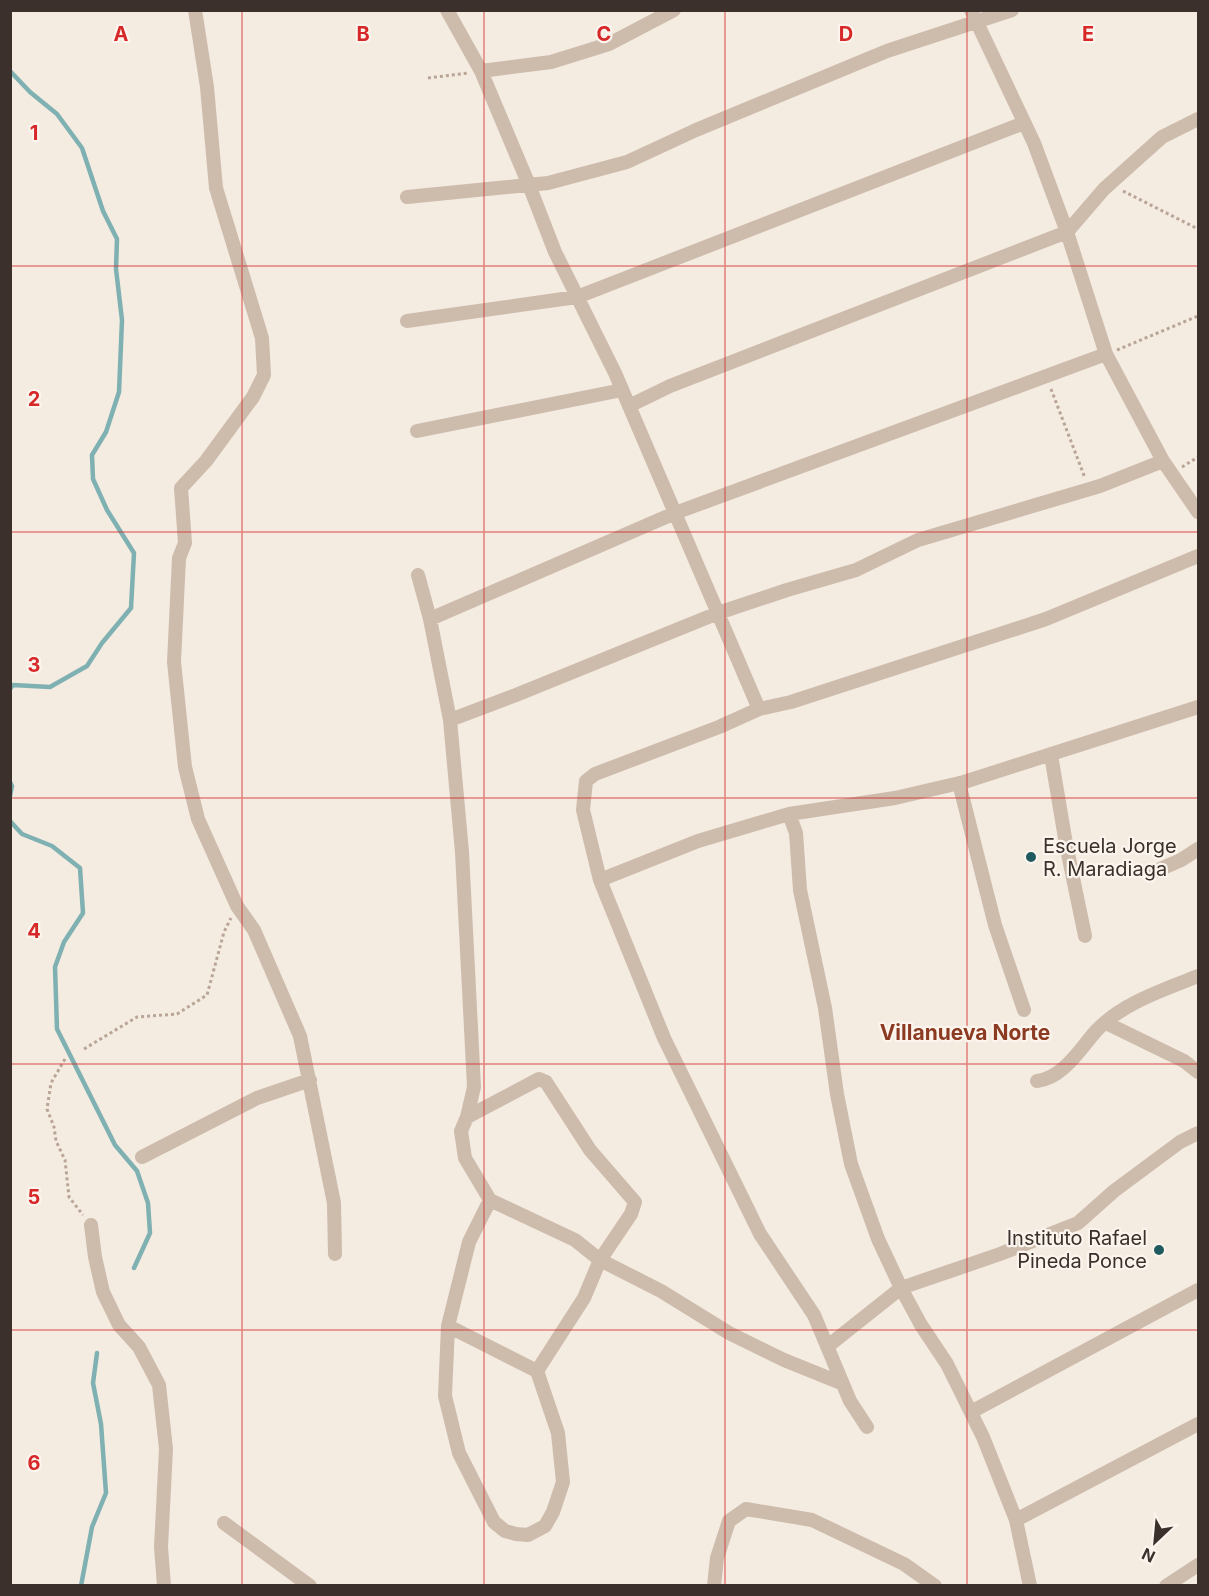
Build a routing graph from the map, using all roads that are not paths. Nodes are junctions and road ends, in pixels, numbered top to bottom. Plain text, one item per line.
1 (195, 10) edge
2 (447, 10) edge
3 (674, 10) edge
4 (1012, 10) edge
5 (973, 16) edge
6 (481, 71) junction
7 (1198, 119) edge
8 (1024, 123) junction
9 (529, 185) junction
10 (407, 197) dead end
11 (1067, 232) junction
12 (578, 297) junction
13 (407, 321) dead end
14 (1106, 354) junction
15 (622, 390) junction
16 (629, 406) junction
17 (417, 431) dead end
18 (1167, 467) junction
19 (1198, 512) edge
20 (675, 513) junction
21 (1198, 556) edge
22 (418, 575) dead end
23 (718, 613) junction
24 (430, 619) junction
25 (1198, 707) edge
26 (759, 709) junction
27 (450, 720) junction
28 (1051, 755) junction
29 (959, 783) junction
30 (789, 814) junction
31 (1198, 849) edge
32 (1156, 871) dead end
33 (600, 880) junction
34 (1085, 936) dead end
35 (1198, 976) edge
36 (1024, 1010) dead end
37 (1106, 1023) junction
38 (1198, 1072) edge
39 (310, 1080) junction
40 (1037, 1081) dead end
41 (466, 1117) junction
42 (1198, 1133) edge
43 (142, 1157) dead end
44 (490, 1200) junction
45 (91, 1225) road end
46 (335, 1254) dead end
47 (600, 1260) junction
48 (901, 1288) junction
49 (1198, 1290) edge
50 (448, 1326) junction
51 (828, 1346) junction
52 (537, 1371) junction
53 (841, 1383) junction
54 (970, 1412) junction
55 (1198, 1424) edge
56 (867, 1427) dead end
57 (1016, 1520) junction
58 (224, 1523) dead end
59 (1198, 1565) edge
60 (164, 1586) edge
61 (310, 1586) edge
62 (714, 1586) edge
63 (935, 1586) edge
64 (1030, 1586) edge
65 (1166, 1586) edge

1 - 39 street
2 - 6 street
3 - 6 street
4 - 5 street
5 - 8 street
5 - 9 street
6 - 9 street
7 - 11 street
8 - 11 street
8 - 12 street
9 - 10 street
9 - 12 street
11 - 14 street
11 - 16 street
12 - 13 street
12 - 15 street
14 - 18 street
14 - 20 street
15 - 16 street
15 - 17 street
16 - 20 street
18 - 19 street
18 - 23 street
20 - 23 street
20 - 24 street
21 - 26 street
22 - 24 street
23 - 26 street
23 - 27 street
24 - 27 street
25 - 28 street
26 - 33 street
27 - 41 street
28 - 29 street
28 - 34 street
29 - 30 street
29 - 36 street
30 - 33 street
30 - 48 street
31 - 32 street
33 - 51 street
35 - 37 street
37 - 38 street
37 - 40 street
39 - 43 street
39 - 46 street
41 - 44 street
41 - 47 street
42 - 48 street
44 - 47 street
44 - 50 street
45 - 60 street
47 - 52 street
47 - 53 street
48 - 51 street
48 - 54 street
49 - 54 street
50 - 52 street
50 - 52 street
51 - 53 street
53 - 56 street
54 - 57 street
55 - 57 street
57 - 64 street
58 - 61 street
59 - 65 street
62 - 63 street

